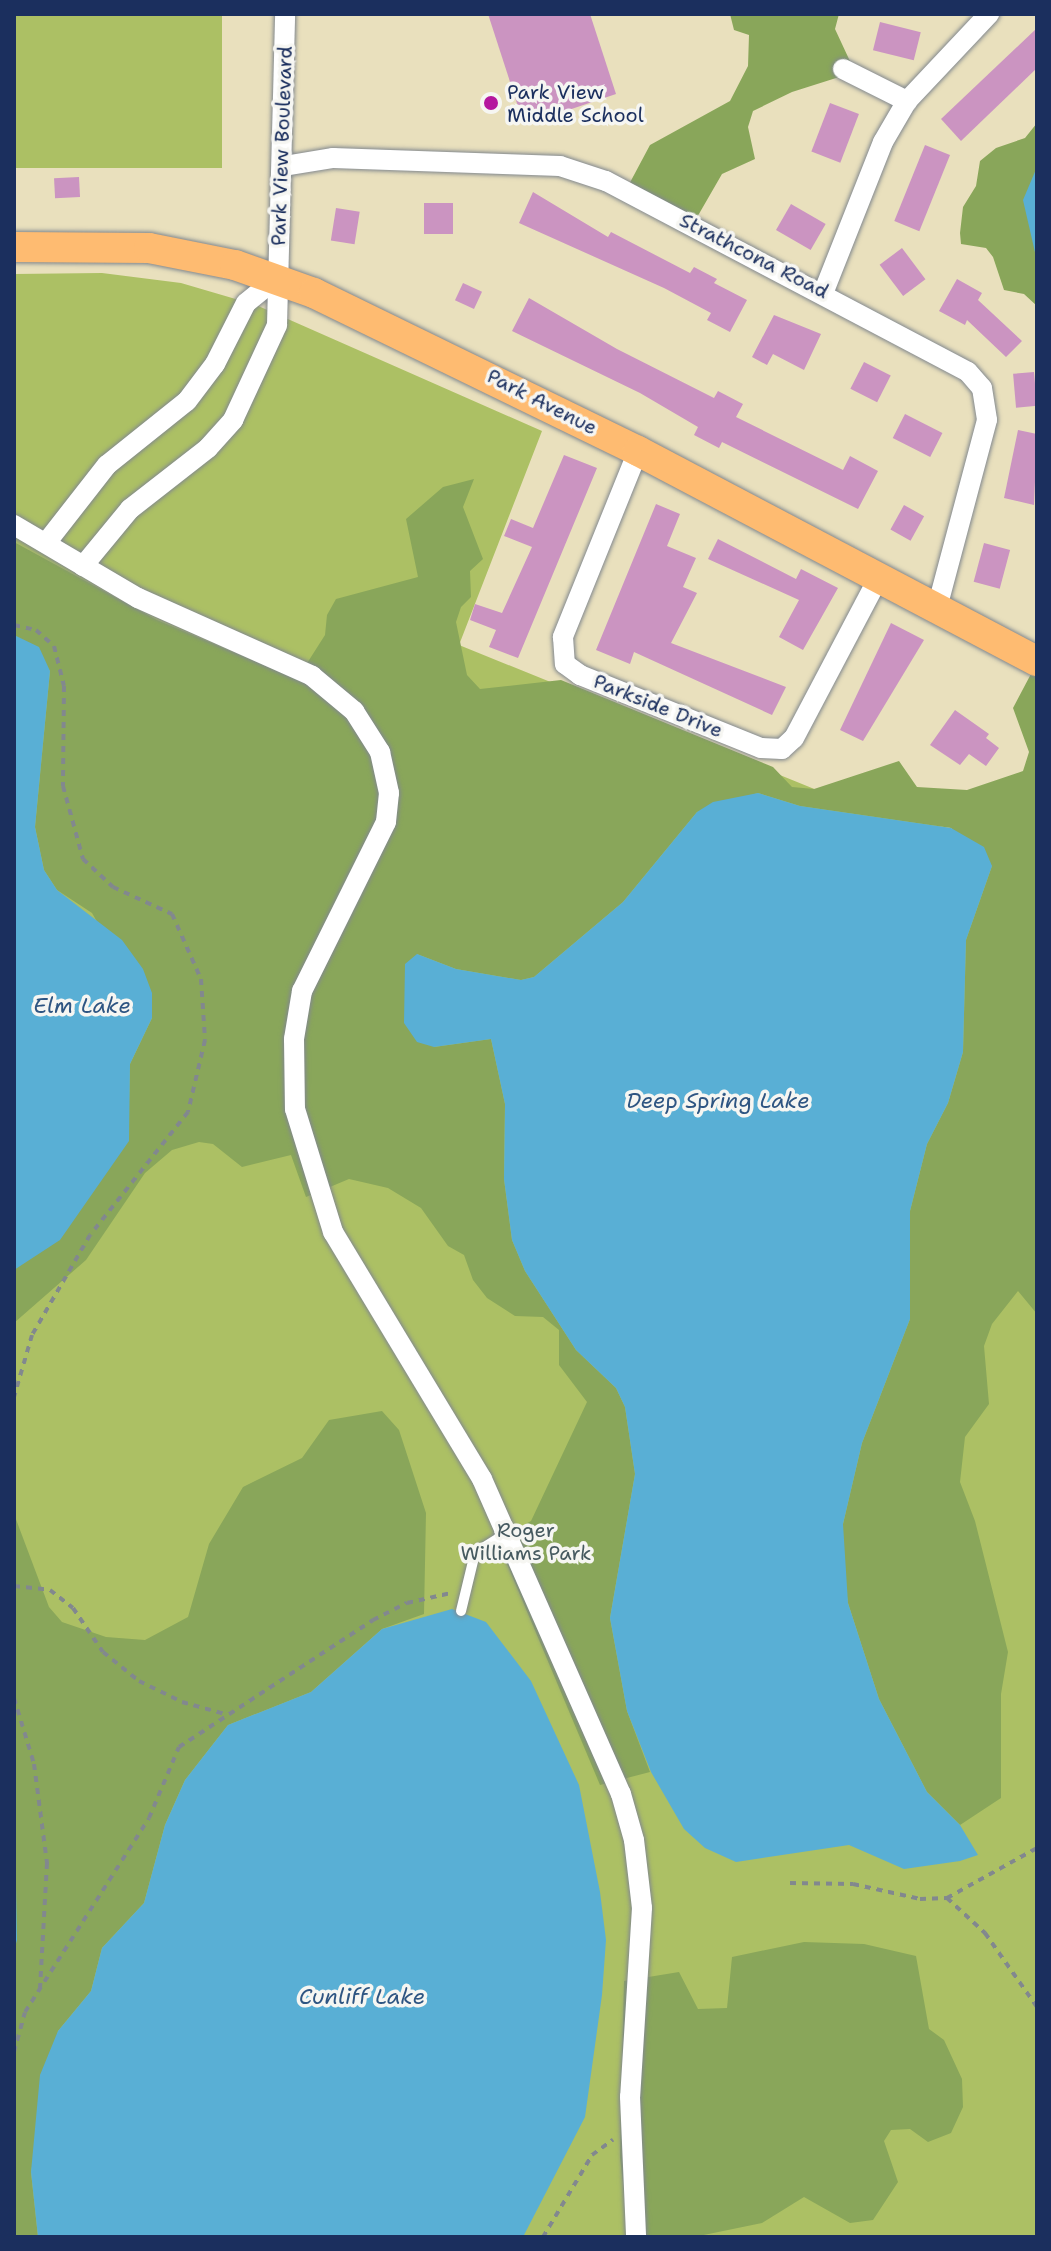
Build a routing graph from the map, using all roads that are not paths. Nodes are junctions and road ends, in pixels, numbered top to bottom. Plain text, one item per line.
1 (285, 14) edge
2 (989, 14) edge
3 (843, 69) dead end
4 (907, 101) junction
5 (284, 166) junction
6 (14, 247) edge
7 (276, 279) junction
8 (824, 291) junction
9 (638, 451) junction
10 (14, 525) edge
11 (46, 543) junction
12 (83, 566) junction
13 (879, 577) junction
14 (937, 608) junction
15 (1037, 661) edge
16 (508, 1532) junction
17 (461, 1611) dead end
18 (636, 2237) edge

1 - 5 street, Park View Boulevard
2 - 4 street
3 - 4 street
4 - 8 street
5 - 7 street, Park View Boulevard
5 - 8 street, Strathcona Road
6 - 7 main road, Park Avenue
7 - 9 main road, Park Avenue
7 - 11 street
7 - 12 street, Park View Boulevard
8 - 14 street, Strathcona Road
9 - 13 main road, Park Avenue
9 - 13 street, Parkside Drive
10 - 11 street
11 - 12 street
12 - 16 street
13 - 14 main road, Park Avenue
14 - 15 main road, Park Avenue
16 - 17 lane
16 - 18 street

